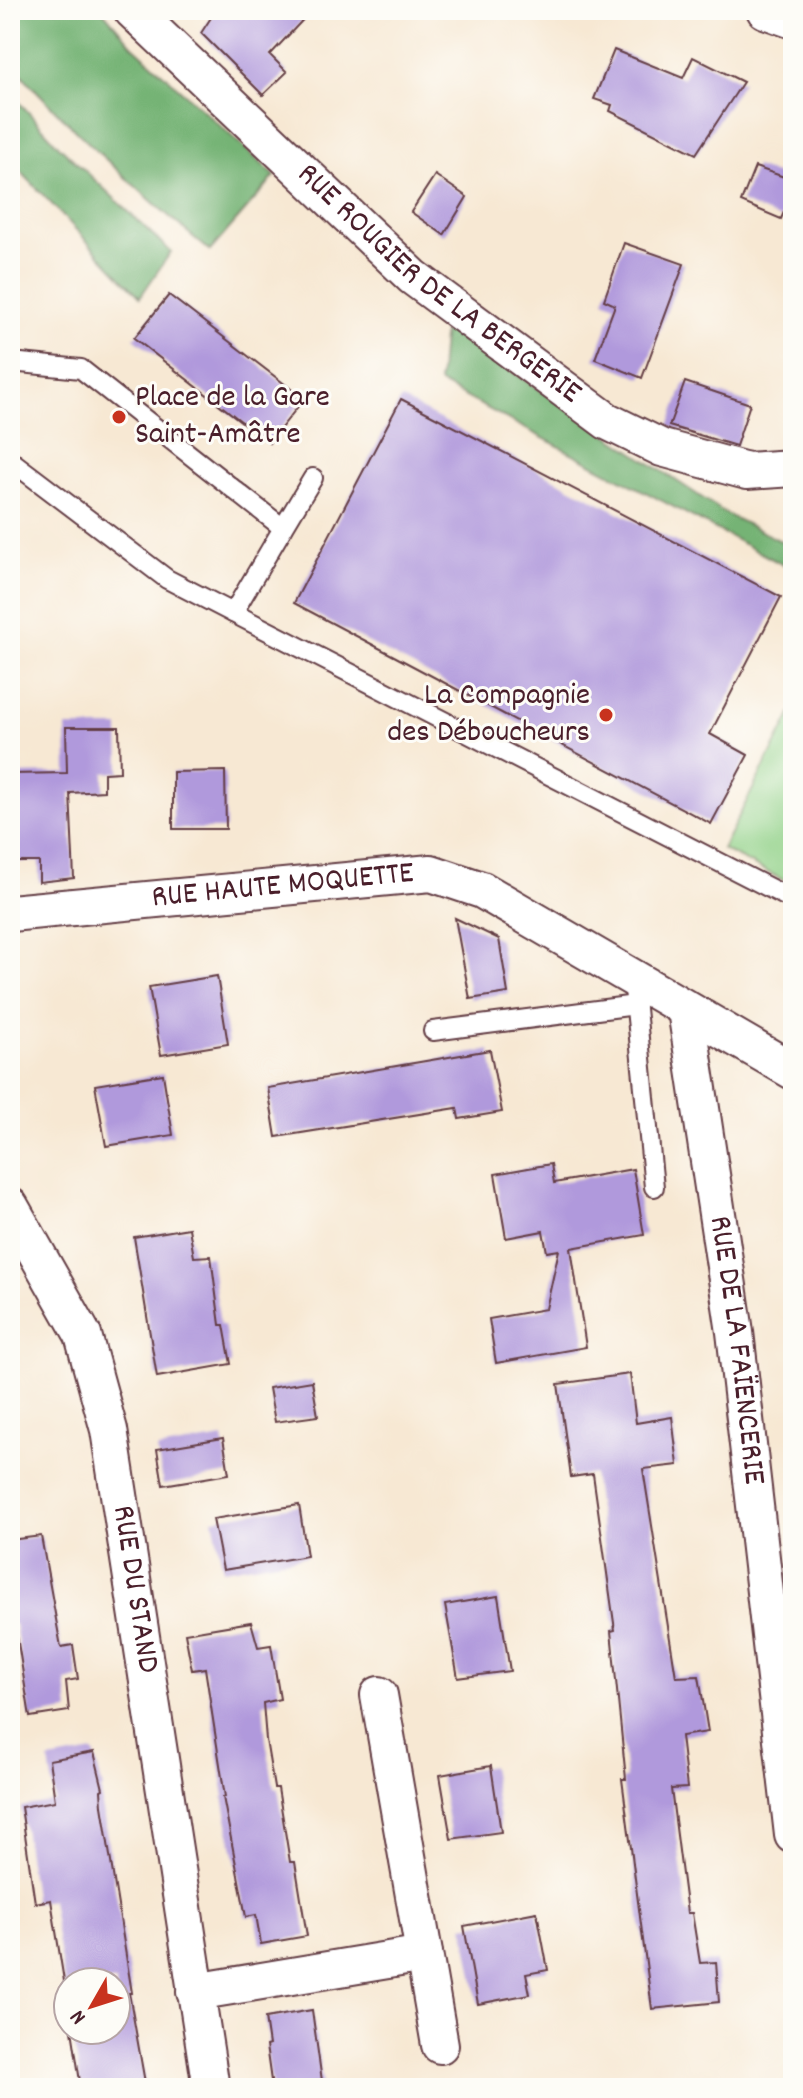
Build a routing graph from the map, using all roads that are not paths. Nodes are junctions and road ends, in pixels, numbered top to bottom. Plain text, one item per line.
1 (132, 10) edge
2 (765, 10) edge
3 (793, 20) edge
4 (10, 366) edge
5 (10, 460) edge
6 (793, 468) edge
7 (313, 478) dead end
8 (283, 528) junction
9 (233, 613) junction
10 (793, 900) edge
11 (10, 913) edge
12 (634, 992) junction
13 (686, 1010) junction
14 (433, 1031) dead end
15 (793, 1071) edge
16 (654, 1187) dead end
17 (10, 1206) edge
18 (379, 1695) dead end
19 (793, 1835) edge
20 (424, 1954) junction
21 (195, 1992) junction
22 (440, 2045) dead end
23 (211, 2088) edge

1 - 6 street, RUE ROUGIER DE LA BERGERIE
2 - 3 street
4 - 8 lane
5 - 9 lane
7 - 8 lane
8 - 9 lane
9 - 10 lane
11 - 12 street, RUE HAUTE MOQUETTE
12 - 13 street, RUE HAUTE MOQUETTE
12 - 14 lane
12 - 16 lane
13 - 15 street, RUE HAUTE MOQUETTE
13 - 19 street, RUE DE LA FAÏENCERIE
17 - 21 street, RUE DU STAND
18 - 20 street
20 - 21 street
20 - 22 street
21 - 23 street, RUE DU STAND

